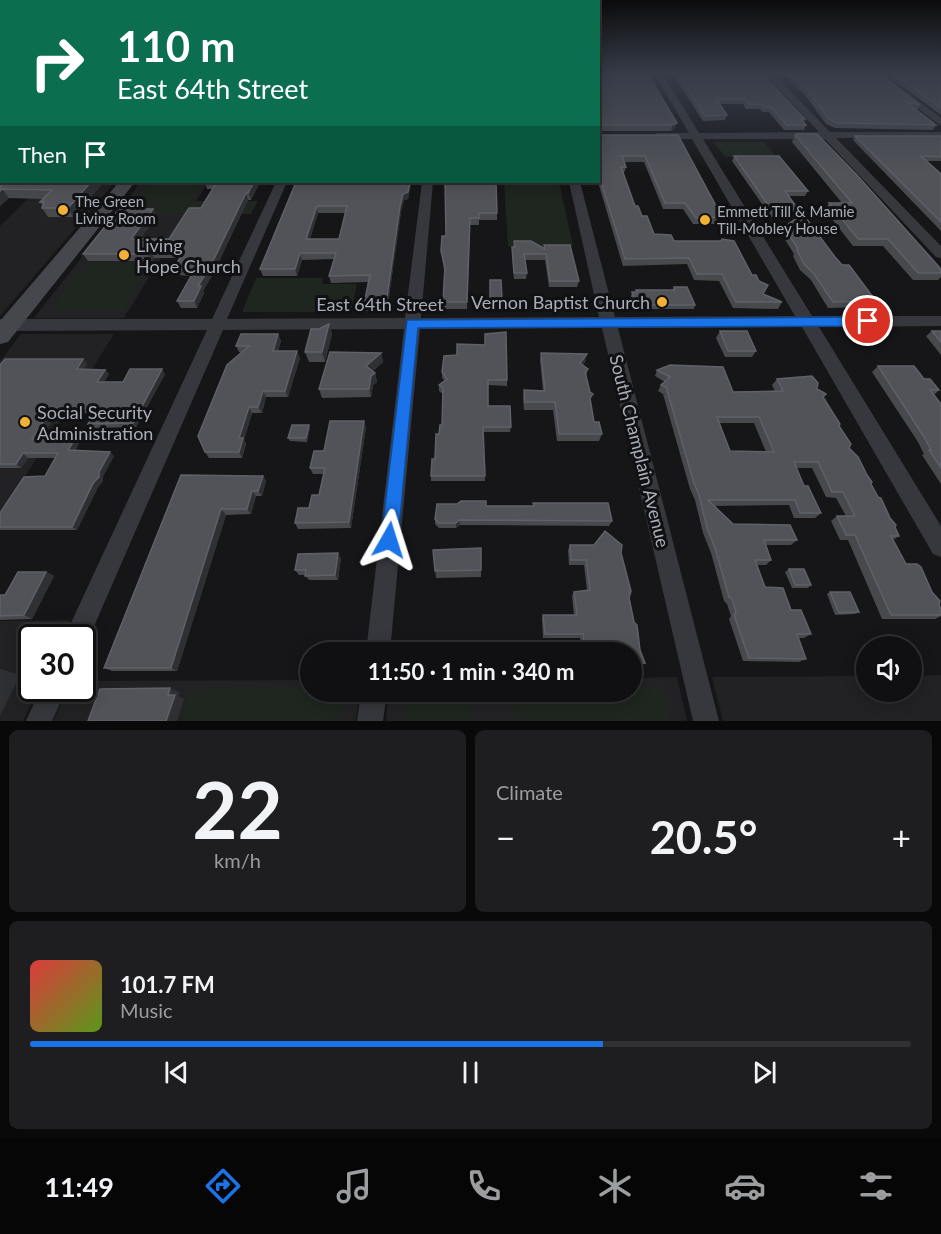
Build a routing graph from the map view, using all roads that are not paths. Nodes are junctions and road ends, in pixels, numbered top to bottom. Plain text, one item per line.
1 (678, 107) edge
2 (801, 107) edge
3 (920, 107) edge
4 (941, 123) edge
5 (828, 135) junction
6 (941, 135) edge
7 (649, 136) edge
8 (695, 136) junction
9 (126, 183) edge
10 (281, 183) edge
11 (427, 183) edge
12 (574, 183) edge
13 (941, 254) edge
14 (941, 321) edge
15 (608, 322) junction
16 (807, 322) junction
17 (412, 323) junction
18 (217, 324) junction
19 (3, 328) edge
20 (941, 546) edge
21 (82, 624) edge
22 (379, 642) edge
23 (48, 702) edge
24 (373, 702) edge
25 (39, 721) edge
26 (370, 721) edge
27 (706, 721) edge

1 - 8 street
2 - 5 street
3 - 4 street
5 - 6 street
5 - 8 street
5 - 13 street
7 - 8 street
8 - 16 street
9 - 19 main road
10 - 18 street
11 - 17 street
12 - 15 street, South Champlain Avenue
14 - 16 street, East 64th Street
15 - 16 street, East 64th Street
15 - 17 street, East 64th Street
15 - 27 street, South Champlain Avenue
16 - 20 street
17 - 18 street, East 64th Street
17 - 22 street
18 - 19 street, East 64th Street
18 - 21 street
23 - 25 street
24 - 26 street

